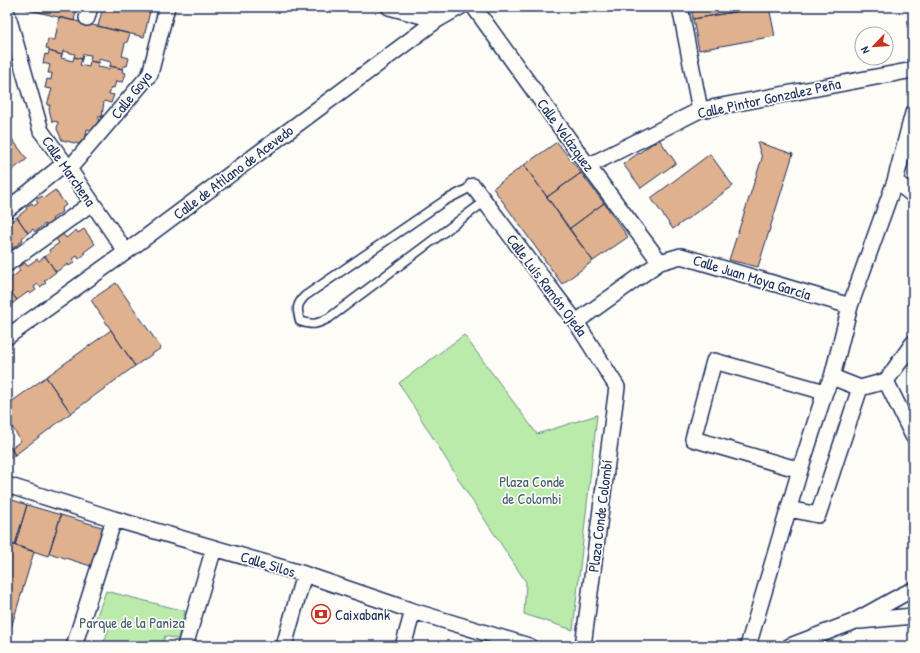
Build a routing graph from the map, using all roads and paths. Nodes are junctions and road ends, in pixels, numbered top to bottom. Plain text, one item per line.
1 (167, 7) edge
2 (389, 7) edge
3 (460, 7) edge
4 (474, 7) edge
5 (680, 7) edge
6 (7, 13) edge
7 (437, 20) junction
8 (913, 70) edge
9 (700, 110) junction
10 (913, 113) edge
11 (67, 166) junction
12 (588, 166) junction
13 (895, 181) junction
14 (473, 186) joint
15 (913, 195) edge
16 (92, 202) junction
17 (484, 202) junction
18 (7, 210) edge
19 (126, 252) junction
20 (660, 262) junction
21 (7, 264) edge
22 (850, 306) junction
23 (576, 322) junction
24 (7, 338) edge
25 (913, 343) edge
26 (832, 376) junction
27 (886, 381) junction
28 (616, 386) joint
29 (860, 388) junction
30 (825, 392) junction
31 (913, 436) edge
32 (800, 470) junction
33 (7, 486) edge
34 (789, 509) junction
35 (114, 519) junction
36 (214, 548) junction
37 (304, 574) junction
38 (913, 590) edge
39 (413, 611) junction
40 (913, 616) edge
41 (853, 622) junction
42 (74, 646) edge
43 (185, 646) edge
44 (284, 646) edge
45 (403, 646) edge
46 (529, 646) edge
47 (583, 646) edge
48 (748, 646) edge
49 (790, 646) edge

1 - 11 street, Calle Goya
2 - 7 street
3 - 7 street, Calle de Atilano de Acevedo
4 - 12 street, Calle Velázquez
5 - 9 street
6 - 11 street, Calle Marchena
7 - 19 street, Calle de Atilano de Acevedo
8 - 9 street, Calle Pintor Gonzalez Peña
9 - 12 street, Calle Pintor Gonzalez Peña
10 - 13 street
11 - 16 street, Calle Marchena
11 - 18 street, Calle Goya
12 - 20 street, Calle Velázquez
13 - 15 street
13 - 22 street
14 - 17 street, Calle Luís Ramón Ojeda
14 - 17 lane
16 - 19 street, Calle Marchena
16 - 21 street
17 - 23 street, Calle Luís Ramón Ojeda
19 - 24 street, Calle de Atilano de Acevedo
20 - 22 street, Calle Juan Moya García
20 - 23 street, Calle Juan Moya García
22 - 26 street
23 - 28 street, Calle Luís Ramón Ojeda
25 - 27 street
26 - 29 street
26 - 30 street
27 - 29 street
27 - 31 street
28 - 47 street, Plaza Conde Colombí
29 - 34 street
30 - 32 street
30 - 32 street
32 - 34 street
33 - 35 street, Calle Silos
34 - 48 street
35 - 36 street, Calle Silos
35 - 42 street
36 - 37 street, Calle Silos
36 - 43 street
37 - 39 street, Calle Silos
37 - 44 street
38 - 41 street
39 - 45 street
39 - 46 street, Calle Silos
40 - 41 street
41 - 49 street

